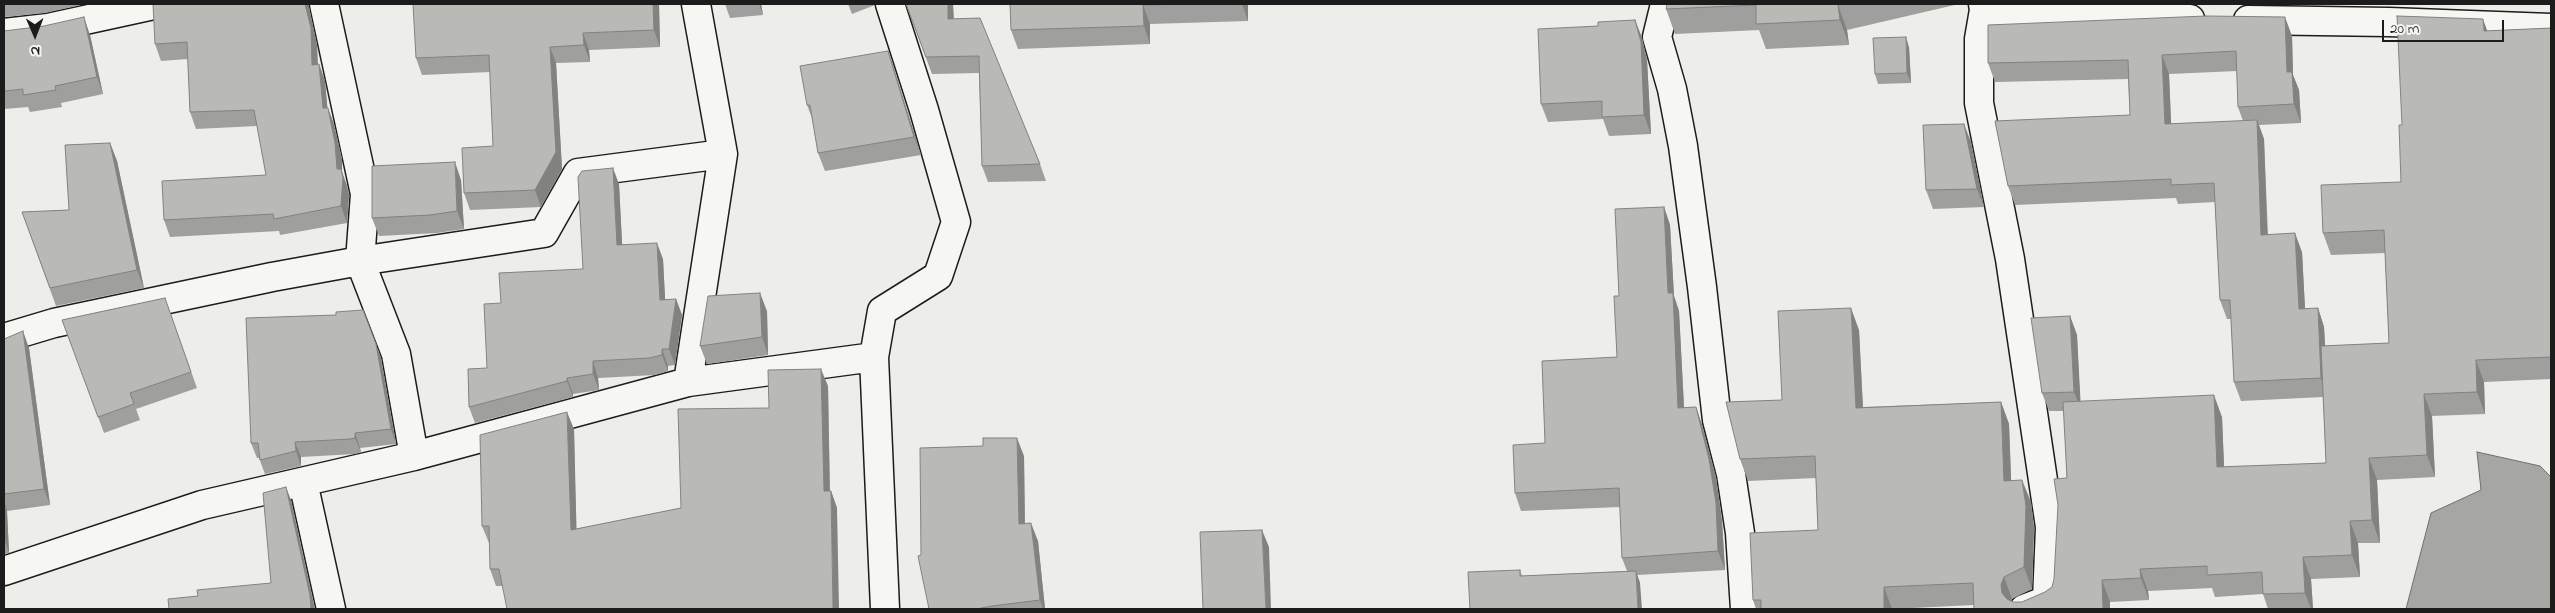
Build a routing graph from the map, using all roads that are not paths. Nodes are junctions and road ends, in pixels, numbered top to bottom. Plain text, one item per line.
1 (158, 4) edge
2 (324, 4) edge
3 (696, 4) edge
4 (890, 4) edge
5 (1665, 4) edge
6 (1984, 7) edge
7 (2551, 28) edge
8 (4, 34) edge
9 (723, 154) junction
10 (360, 261) junction
11 (4, 338) edge
12 (874, 357) junction
13 (688, 382) junction
14 (414, 456) junction
15 (303, 482) junction
16 (4, 571) edge
17 (331, 609) edge
18 (885, 609) edge
19 (1745, 609) edge
20 (2024, 609) edge

1 - 8 street
2 - 10 street
3 - 9 street
4 - 12 street
5 - 19 street
6 - 7 street
6 - 20 street
9 - 10 street
9 - 13 street
10 - 11 street
10 - 14 street
12 - 13 street
12 - 18 street
13 - 14 street
14 - 15 street
15 - 16 street
15 - 17 street

